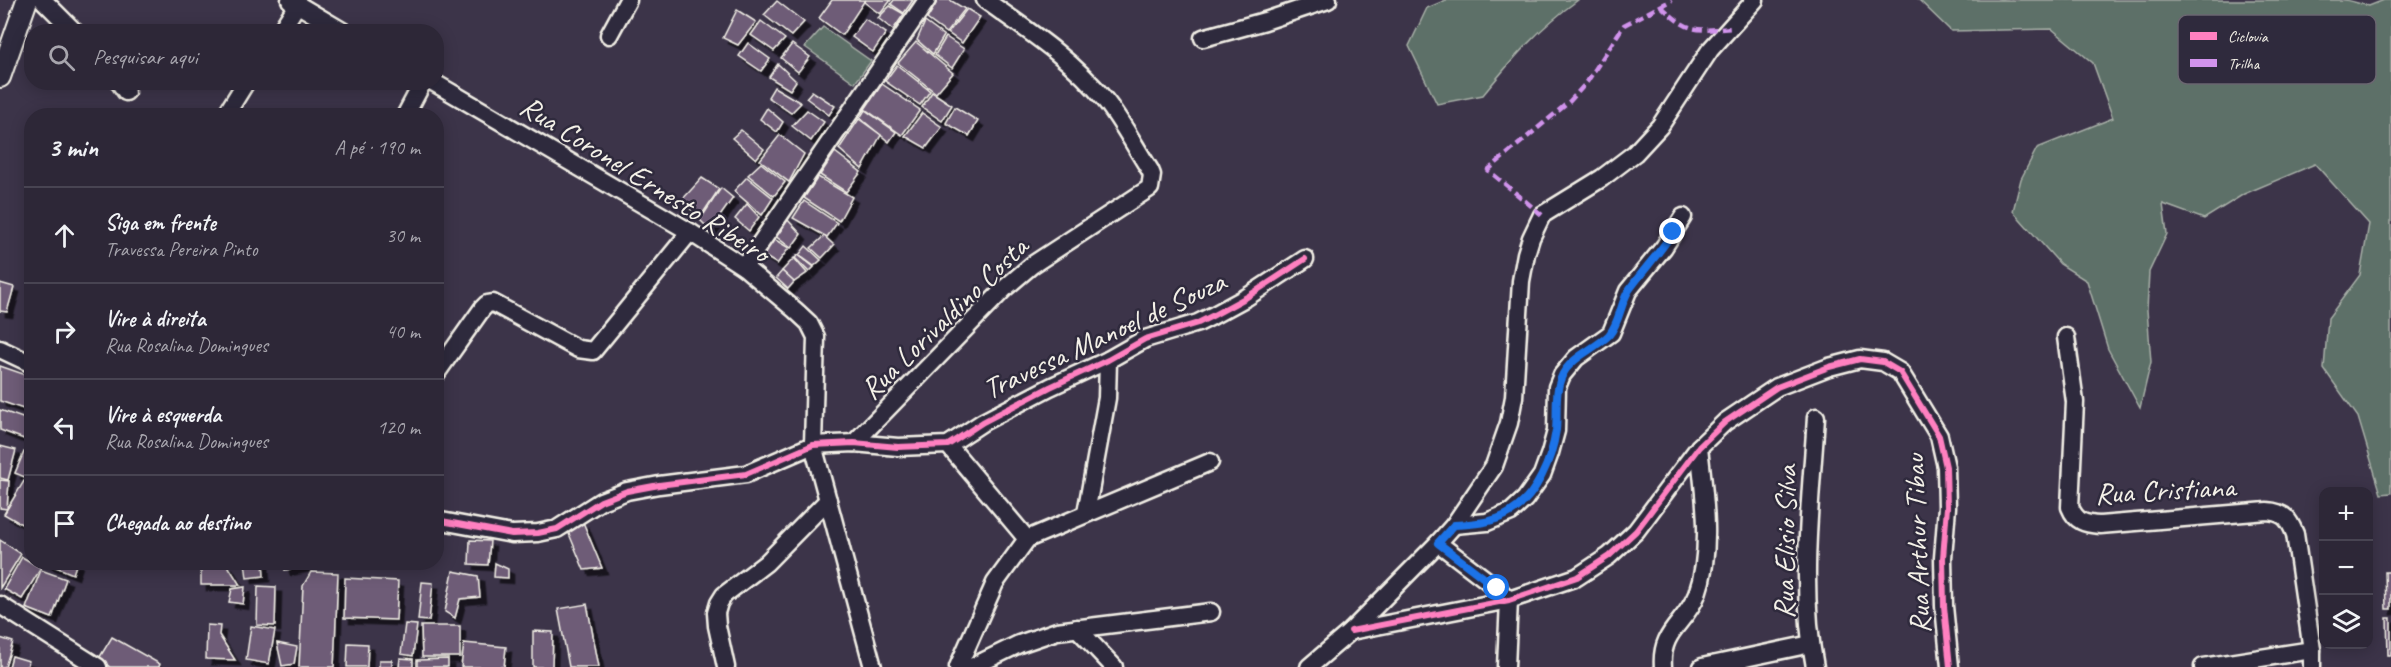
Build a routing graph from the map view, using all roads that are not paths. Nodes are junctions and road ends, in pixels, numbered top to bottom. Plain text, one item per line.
1 (27, 0) edge
2 (43, 0) edge
3 (628, 0) edge
4 (927, 0) edge
5 (985, 0) edge
6 (1328, 0) edge
7 (1755, 0) edge
8 (293, 2) edge
9 (67, 24) edge
10 (283, 24) edge
11 (330, 24) edge
12 (609, 35) dead end
13 (1203, 38) dead end
14 (0, 78) edge
15 (444, 88) edge
16 (241, 90) edge
17 (419, 90) edge
18 (230, 108) edge
19 (409, 108) edge
20 (1683, 217) dead end
21 (690, 232) junction
22 (1305, 259) dead end
23 (744, 267) junction
24 (2066, 337) dead end
25 (0, 349) edge
26 (24, 360) edge
27 (1108, 360) junction
28 (444, 363) edge
29 (1816, 417) dead end
30 (854, 444) junction
31 (813, 445) junction
32 (948, 445) junction
33 (1698, 447) junction
34 (1210, 462) dead end
35 (828, 500) junction
36 (1086, 513) junction
37 (444, 521) edge
38 (1454, 525) junction
39 (1027, 539) junction
40 (1438, 543) junction
41 (1509, 600) junction
42 (0, 605) edge
43 (1211, 612) dead end
44 (1077, 628) junction
45 (1351, 631) junction
46 (1811, 644) junction
47 (2312, 650) junction
48 (98, 667) edge
49 (726, 667) edge
50 (873, 667) edge
51 (958, 667) edge
52 (972, 667) edge
53 (1114, 667) edge
54 (1309, 667) edge
55 (1506, 667) edge
56 (1662, 667) edge
57 (1702, 667) edge
58 (1815, 667) edge
59 (1950, 667) edge
60 (2203, 667) edge
61 (2312, 667) edge

1 - 14 street
2 - 9 street
3 - 12 street
4 - 23 street
5 - 30 street, Rua Lorivaldino Costa
6 - 13 street
7 - 38 street
8 - 10 street
8 - 11 street
15 - 21 street, Rua Coronel Ernesto Ribeiro
16 - 18 street
17 - 19 street
20 - 38 street
21 - 23 street, Rua Coronel Ernesto Ribeiro
21 - 28 street
22 - 27 street, Travessa Manoel de Souza
23 - 31 street, Rua Coronel Ernesto Ribeiro
24 - 47 street, Rua Cristiana
25 - 26 street
27 - 32 street, Travessa Manoel de Souza
27 - 36 street
29 - 46 street, Rua Elisio Silva
30 - 31 street, Travessa Manoel de Souza
30 - 32 street, Travessa Manoel de Souza
31 - 35 street, Rua Coronel Ernesto Ribeiro
31 - 37 street
32 - 39 street
33 - 41 street, Rua Arthur Tibau
33 - 56 street
33 - 59 street, Rua Arthur Tibau
34 - 36 street
35 - 49 street
35 - 50 street, Rua Coronel Ernesto Ribeiro
36 - 39 street
38 - 40 street
39 - 51 street
40 - 41 street
40 - 45 street
41 - 45 street, Rua Arthur Tibau
41 - 55 street
42 - 48 street
43 - 44 street
44 - 52 street
44 - 53 street
45 - 54 street
46 - 57 street
46 - 58 street, Rua Elisio Silva
47 - 60 street
47 - 61 street, Rua Cristiana

